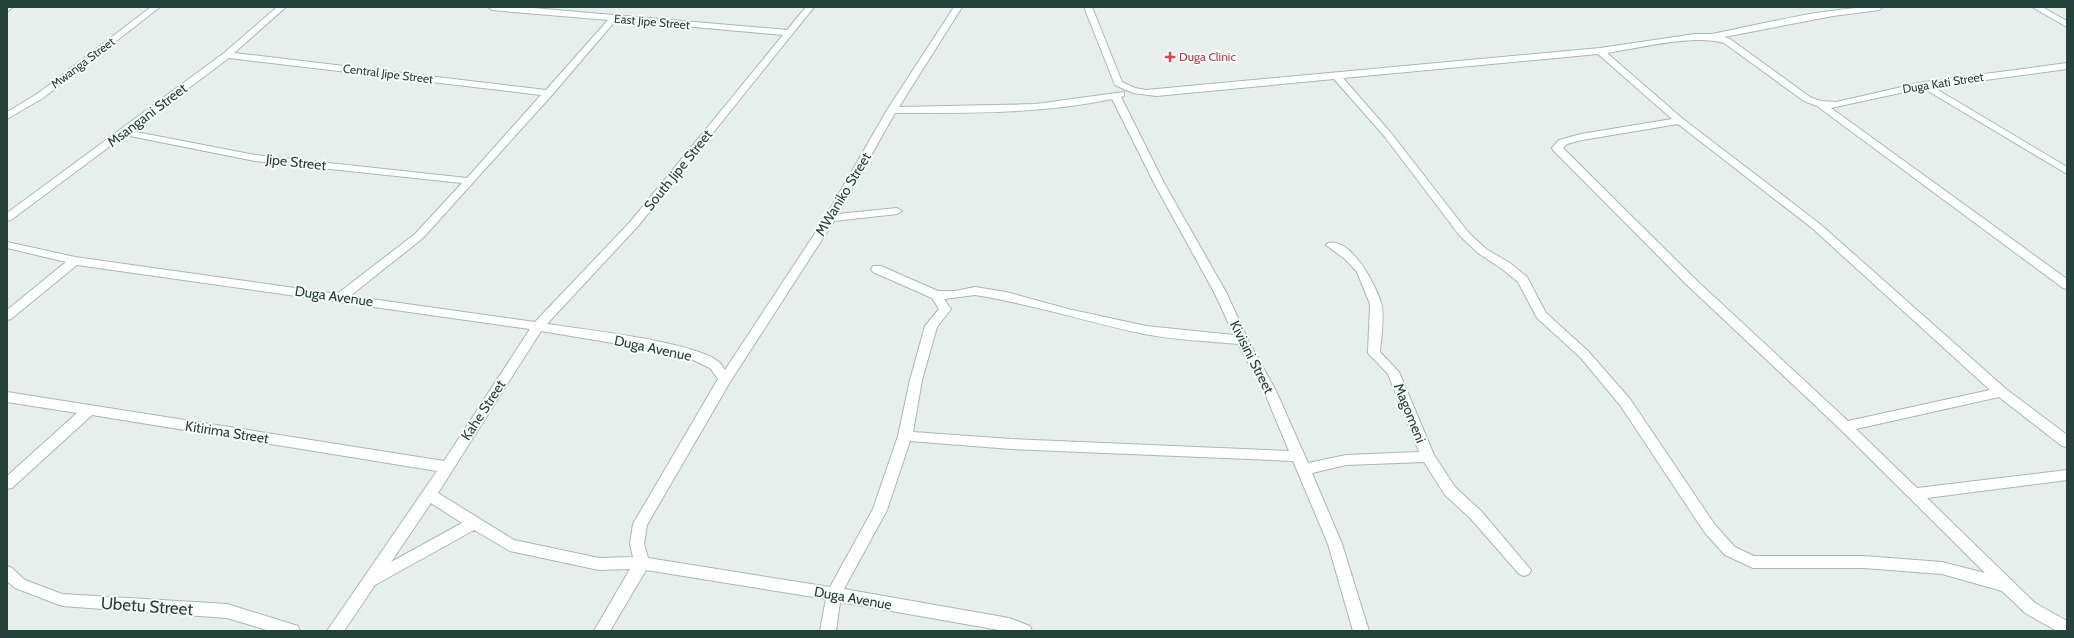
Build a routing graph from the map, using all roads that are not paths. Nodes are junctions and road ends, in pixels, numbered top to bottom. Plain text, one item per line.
1 (156, 7) edge
2 (282, 7) edge
3 (492, 7) edge
4 (810, 7) edge
5 (958, 7) edge
6 (1088, 7) edge
7 (1879, 7) edge
8 (2036, 7) edge
9 (570, 10) edge
10 (614, 18) junction
11 (2067, 24) edge
12 (789, 33) junction
13 (1712, 37) junction
14 (1600, 51) junction
15 (227, 55) junction
16 (2067, 66) edge
17 (1336, 76) junction
18 (1924, 85) junction
19 (1133, 91) junction
20 (549, 93) junction
21 (1115, 95) junction
22 (1820, 104) junction
23 (892, 110) junction
24 (7, 116) edge
25 (1680, 120) junction
26 (124, 132) junction
27 (2067, 171) edge
28 (470, 181) junction
29 (897, 211) dead end
30 (7, 218) edge
31 (830, 218) junction
32 (7, 245) edge
33 (1332, 245) dead end
34 (76, 261) junction
35 (877, 269) dead end
36 (2067, 285) edge
37 (936, 295) junction
38 (341, 297) junction
39 (7, 316) edge
40 (538, 326) junction
41 (1242, 340) junction
42 (725, 378) junction
43 (2000, 392) junction
44 (7, 397) edge
45 (88, 411) junction
46 (1845, 426) junction
47 (905, 436) junction
48 (2067, 442) edge
49 (1296, 456) junction
50 (1428, 457) junction
51 (447, 467) junction
52 (1302, 470) junction
53 (2067, 475) edge
54 (7, 484) edge
55 (1915, 494) junction
56 (429, 495) junction
57 (474, 523) junction
58 (642, 563) junction
59 (1524, 570) dead end
60 (7, 572) edge
61 (369, 582) junction
62 (2005, 585) junction
63 (834, 594) junction
64 (2067, 629) edge
65 (292, 631) edge
66 (335, 631) edge
67 (602, 631) edge
68 (828, 631) edge
69 (1024, 631) edge
70 (1361, 631) edge

1 - 24 street, Mwanga Street
2 - 15 street, Msangani Street
3 - 9 street, East Jipe Street
4 - 12 street, South Jipe Street
5 - 23 street, MWaniko Street
6 - 19 street
7 - 13 street
8 - 11 street
9 - 10 street, East Jipe Street
10 - 12 street, East Jipe Street
10 - 20 street
12 - 40 street, South Jipe Street
13 - 14 street
13 - 22 street
14 - 17 street
14 - 25 street
15 - 20 street, Central Jipe Street
15 - 26 street, Msangani Street
16 - 18 street, Duga Kati Street
17 - 19 street
17 - 62 street
18 - 22 street, Duga Kati Street
18 - 27 street
19 - 21 street
20 - 28 street
21 - 23 street
21 - 41 street, Kivisini Street
22 - 36 street
23 - 31 street, MWaniko Street
25 - 43 street
25 - 46 street
26 - 28 street, Jipe Street
26 - 30 street, Msangani Street
28 - 38 street
29 - 31 street
31 - 42 street, MWaniko Street
32 - 34 street, Duga Avenue
33 - 50 street, Magomeni
34 - 38 street, Duga Avenue
34 - 39 street
35 - 37 street
37 - 41 street
37 - 47 street
38 - 40 street, Duga Avenue
40 - 42 street, Duga Avenue
40 - 51 street, Kahe Street
41 - 49 street, Kivisini Street
42 - 58 street
43 - 46 street
43 - 48 street
44 - 45 street, Kitirima Street
45 - 51 street, Kitirima Street
45 - 54 street
46 - 55 street
47 - 49 street
47 - 63 street
49 - 52 street, Kivisini Street
50 - 52 street
50 - 59 street, Magomeni
51 - 56 street, Kahe Street
52 - 70 street, Kivisini Street
53 - 55 street
55 - 62 street
56 - 57 street
56 - 61 street, Kahe Street
57 - 58 street, Duga Avenue
57 - 61 street
58 - 63 street, Duga Avenue
58 - 67 street
60 - 65 street, Ubetu Street
61 - 66 street, Kahe Street
62 - 64 street
63 - 68 street
63 - 69 street, Duga Avenue

